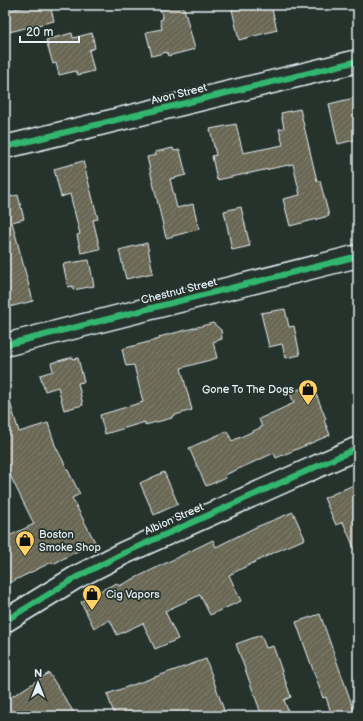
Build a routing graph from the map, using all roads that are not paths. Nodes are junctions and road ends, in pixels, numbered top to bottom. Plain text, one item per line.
1 (358, 61) edge
2 (5, 147) edge
3 (358, 256) edge
4 (5, 345) edge
5 (358, 448) edge
6 (5, 621) edge

1 - 2 street, Avon Street
3 - 4 street, Chestnut Street
5 - 6 street, Albion Street

